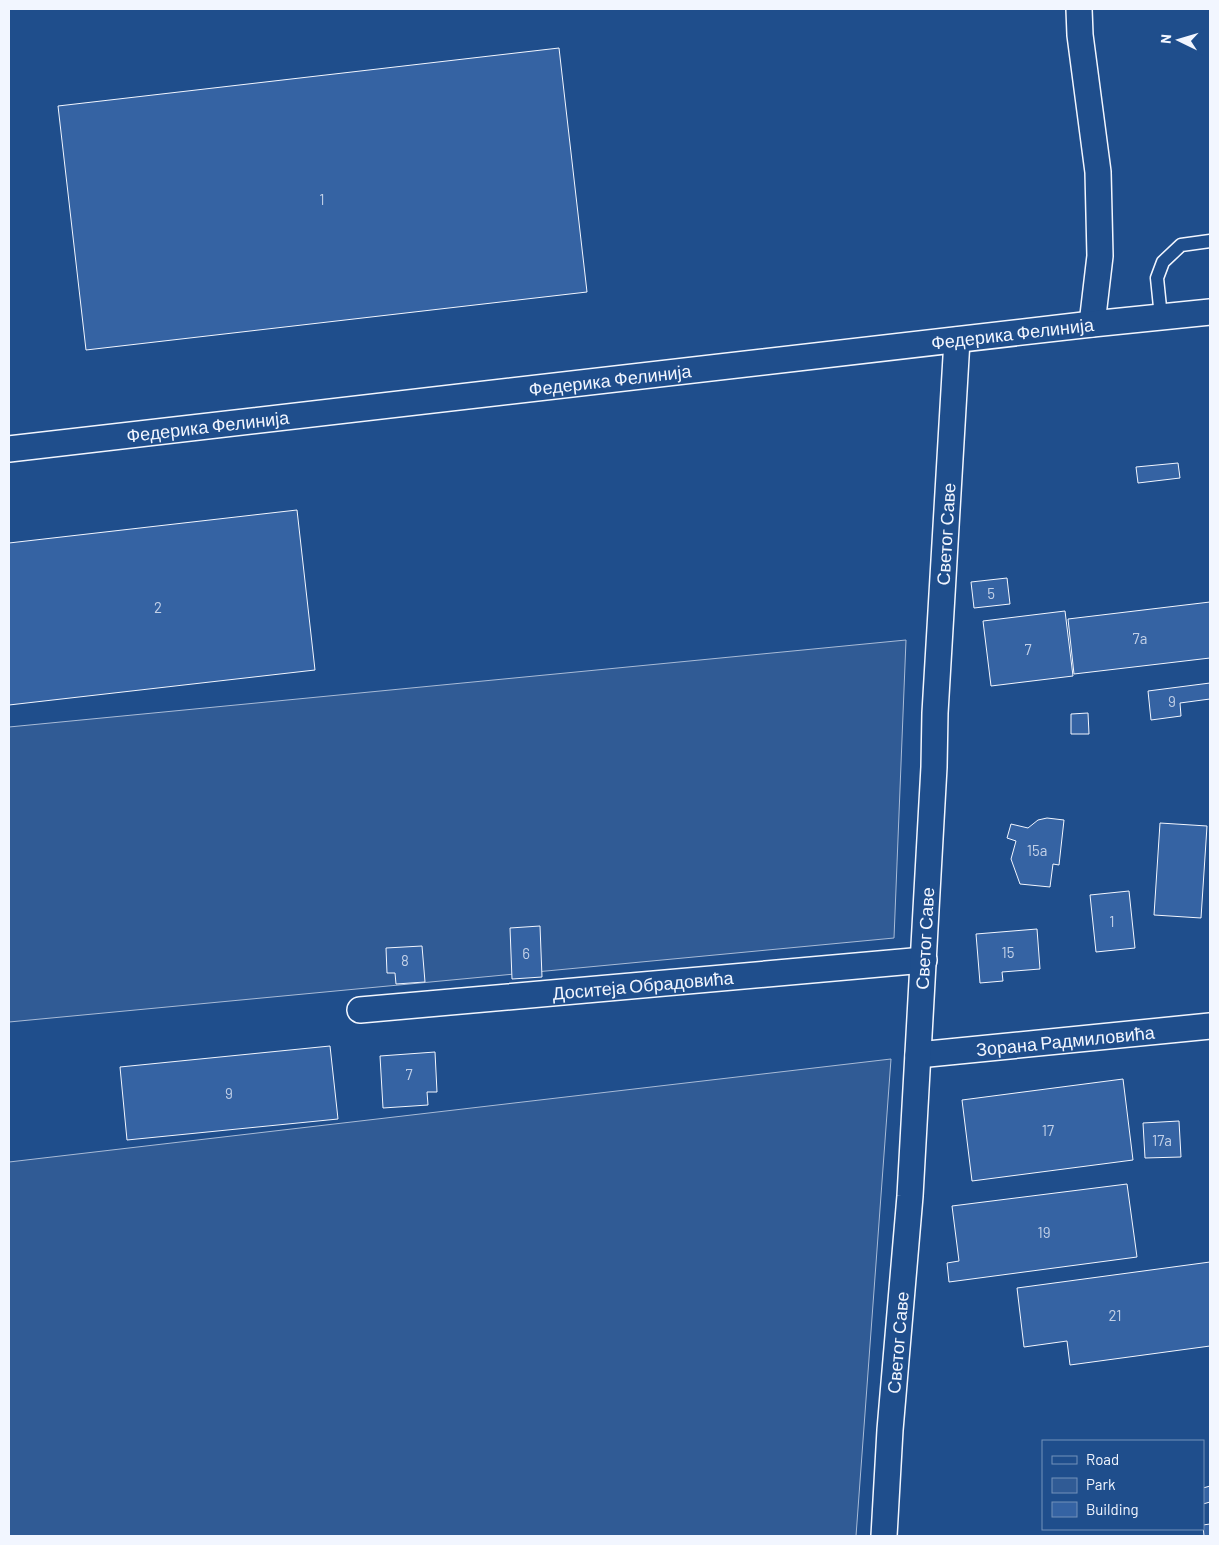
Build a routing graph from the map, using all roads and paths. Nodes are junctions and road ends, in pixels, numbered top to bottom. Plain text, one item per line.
1 (1079, 9) edge
2 (1210, 241) edge
3 (1210, 312) edge
4 (1161, 317) junction
5 (1092, 324) junction
6 (957, 340) junction
7 (9, 449) edge
8 (924, 960) junction
9 (360, 1010) dead end
10 (1210, 1026) edge
11 (918, 1055) junction
12 (884, 1536) edge

1 - 5 street
2 - 4 lane
3 - 4 street, Федерика Фелинија
4 - 5 street, Федерика Фелинија
5 - 6 street, Федерика Фелинија
6 - 7 street, Федерика Фелинија
6 - 8 street, Светог Саве
8 - 9 street, Доситеја Обрадовића
8 - 11 street, Светог Саве
10 - 11 street, Зорана Радмиловића
11 - 12 street, Светог Саве

